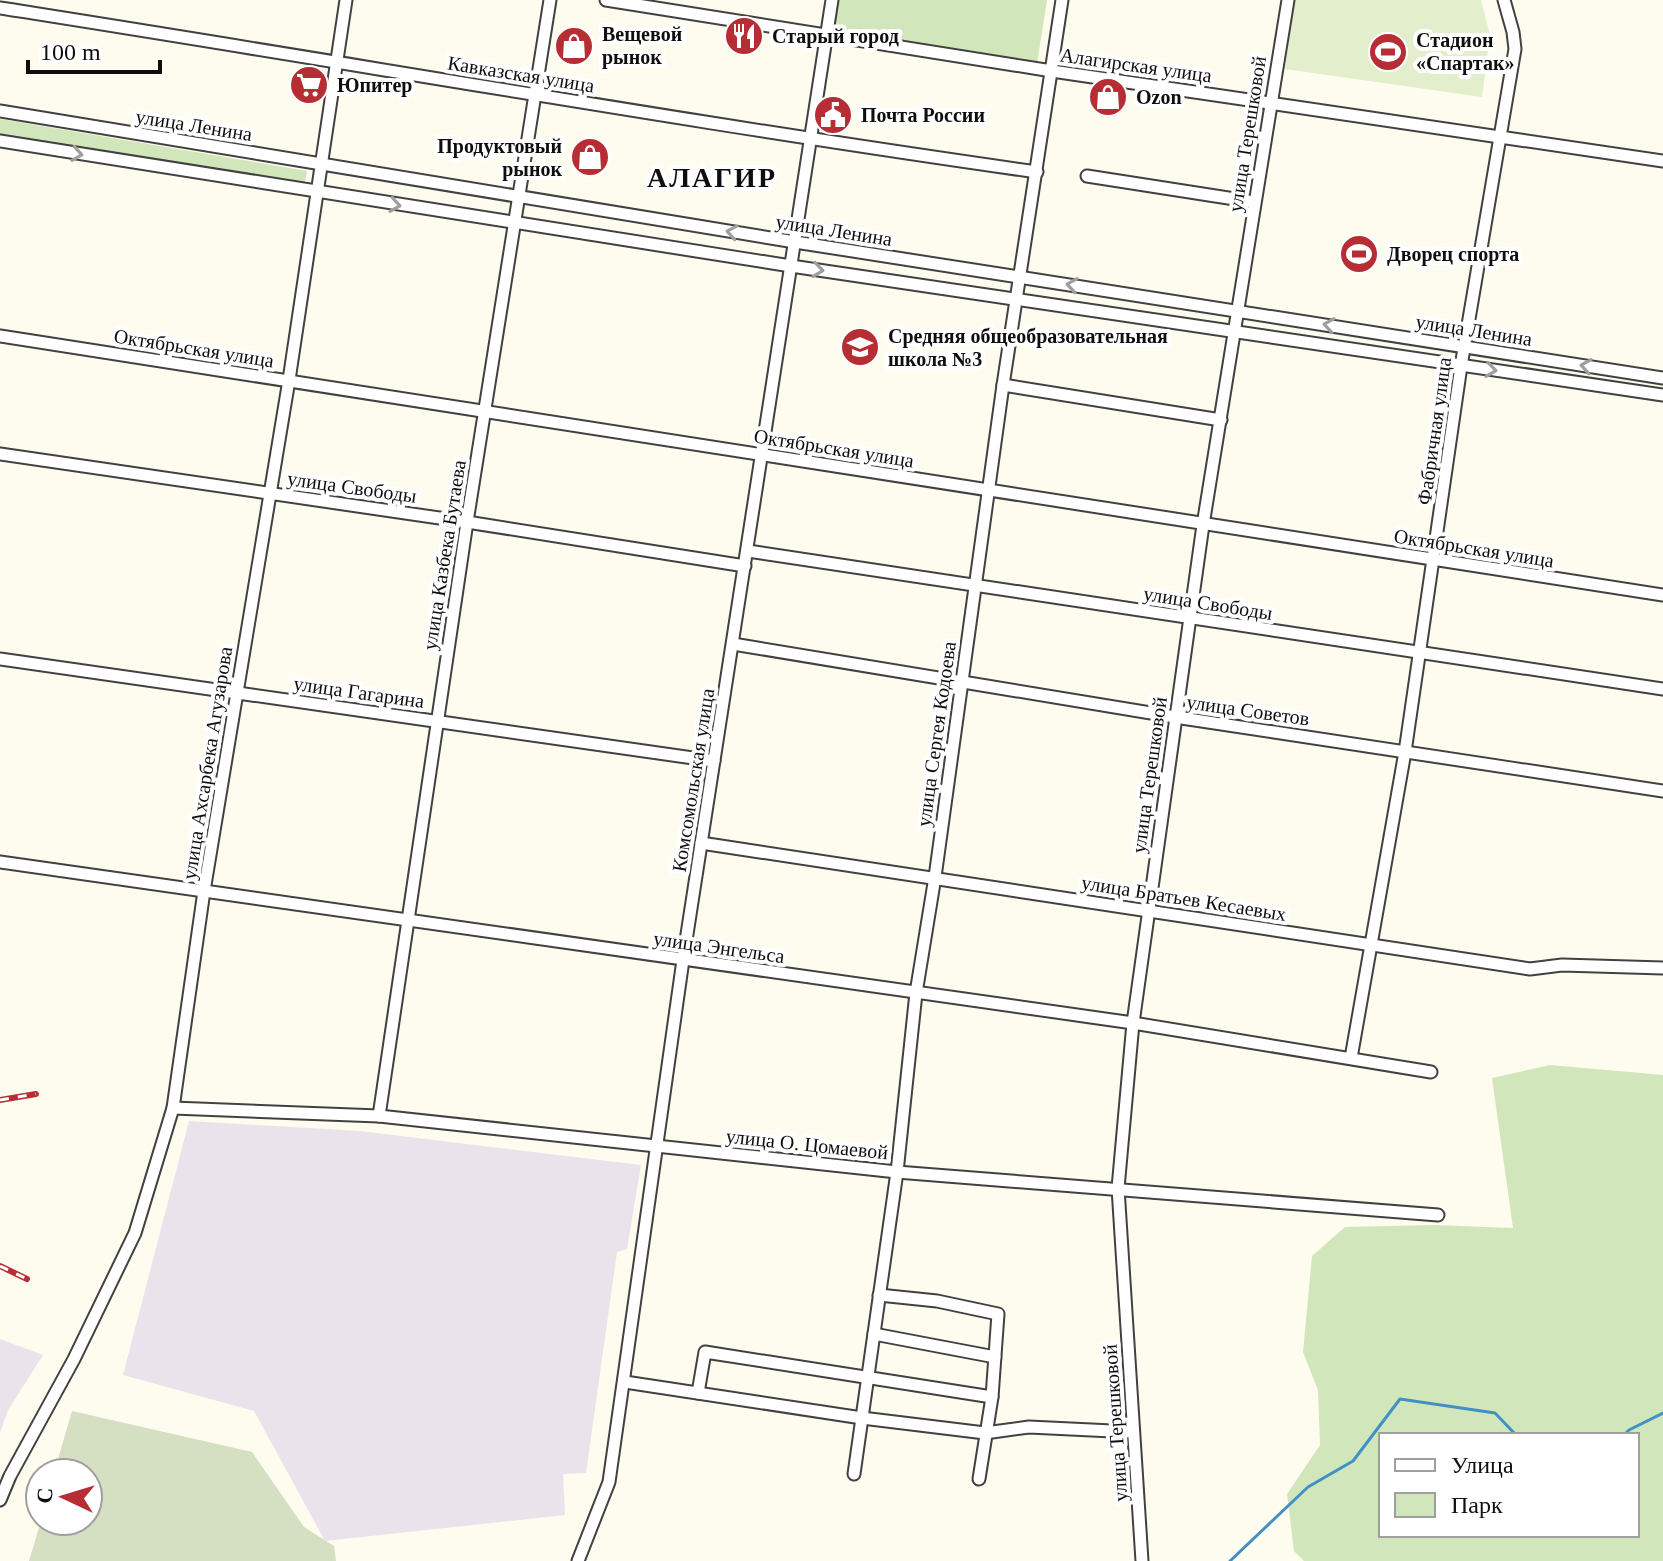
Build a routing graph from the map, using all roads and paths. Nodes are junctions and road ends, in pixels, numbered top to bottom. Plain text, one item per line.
1 (346, 0) edge
2 (550, 0) edge
3 (606, 0) edge
4 (832, 0) edge
5 (1062, 0) edge
6 (1288, 0) edge
7 (1504, 0) edge
8 (0, 8) edge
9 (827, 36) junction
10 (336, 60) junction
11 (1052, 71) junction
12 (536, 96) junction
13 (1270, 102) junction
14 (0, 111) edge
15 (1501, 137) junction
16 (812, 140) junction
17 (0, 141) edge
18 (1663, 161) edge
19 (322, 165) junction
20 (1037, 172) junction
21 (1087, 176) dead end
22 (318, 193) junction
23 (520, 195) junction
24 (1254, 202) junction
25 (515, 223) junction
26 (795, 242) junction
27 (791, 266) junction
28 (1020, 277) junction
29 (1016, 298) junction
30 (1238, 311) junction
31 (1235, 331) junction
32 (0, 336) edge
33 (1464, 346) junction
34 (1461, 366) junction
35 (1663, 378) edge
36 (289, 380) junction
37 (1003, 385) junction
38 (1663, 395) edge
39 (484, 412) junction
40 (1221, 420) junction
41 (0, 454) edge
42 (762, 454) junction
43 (988, 490) junction
44 (271, 493) junction
45 (467, 522) junction
46 (1203, 525) junction
47 (748, 551) junction
48 (1434, 560) junction
49 (745, 566) junction
50 (975, 587) junction
51 (1663, 595) edge
52 (1189, 618) junction
53 (733, 644) junction
54 (1420, 653) junction
55 (0, 659) edge
56 (961, 682) junction
57 (1663, 689) edge
58 (238, 693) junction
59 (1175, 717) junction
60 (437, 722) junction
61 (1405, 752) junction
62 (714, 761) junction
63 (1663, 791) edge
64 (701, 843) junction
65 (0, 862) edge
66 (935, 877) junction
67 (204, 891) junction
68 (1148, 912) junction
69 (408, 919) junction
70 (1371, 944) junction
71 (683, 960) junction
72 (1663, 968) edge
73 (916, 993) junction
74 (1133, 1023) junction
75 (1351, 1058) junction
76 (1431, 1072) dead end
77 (173, 1108) junction
78 (379, 1116) junction
79 (656, 1147) junction
80 (897, 1172) junction
81 (1118, 1188) junction
82 (1438, 1215) dead end
83 (879, 1295) junction
84 (874, 1334) junction
85 (995, 1357) junction
86 (867, 1378) junction
87 (625, 1382) junction
88 (698, 1393) junction
89 (992, 1397) junction
90 (862, 1418) junction
91 (1133, 1432) junction
92 (985, 1433) junction
93 (854, 1474) dead end
94 (979, 1479) dead end
95 (0, 1500) edge
96 (578, 1561) edge
97 (1142, 1561) edge

1 - 10 street, улица Ахсарбека Агузарова
2 - 12 street, улица Казбека Бутаева
3 - 9 street, Алагирская улица
4 - 9 street, Комсомольская улица
5 - 11 street, улица Сергея Кодоева
6 - 13 street, улица Терешковой
7 - 15 street, Фабричная улица
8 - 10 street, Кавказская улица
9 - 11 street, Алагирская улица
9 - 16 street, Комсомольская улица
10 - 12 street, Кавказская улица
10 - 19 street, улица Ахсарбека Агузарова
11 - 13 street, Алагирская улица
11 - 20 street, улица Сергея Кодоева
12 - 16 street, Кавказская улица
12 - 23 street, улица Казбека Бутаева
13 - 15 street, Алагирская улица
13 - 24 street, улица Терешковой
14 - 19 street, улица Ленина
15 - 18 street, Алагирская улица
15 - 33 street, Фабричная улица
16 - 20 street, Кавказская улица
16 - 26 street, Комсомольская улица
17 -> 22 street, улица Ленина
19 - 22 street, улица Ахсарбека Агузарова
19 - 23 street, улица Ленина
20 - 28 street, улица Сергея Кодоева
21 - 24 street
22 -> 25 street, улица Ленина
22 - 36 street, улица Ахсарбека Агузарова
23 - 25 street, улица Казбека Бутаева
26 -> 23 street, улица Ленина
24 - 30 street, улица Терешковой
25 - 27 street, улица Ленина
25 - 39 street, улица Казбека Бутаева
26 - 27 street, Комсомольская улица
26 - 28 street, улица Ленина
27 -> 29 street, улица Ленина
27 - 42 street, Комсомольская улица
28 - 29 street, улица Сергея Кодоева
30 -> 28 street, улица Ленина
29 - 31 street, улица Ленина
29 - 37 street, улица Сергея Кодоева
30 - 31 street, улица Терешковой
33 -> 30 street, улица Ленина
31 - 34 street, улица Ленина
31 - 40 street, улица Терешковой
32 - 36 street, Октябрьская улица
33 - 34 street, Фабричная улица
35 -> 33 street, улица Ленина
34 -> 38 street, улица Ленина
34 - 48 street, Фабричная улица
36 - 39 street, Октябрьская улица
36 - 44 street, улица Ахсарбека Агузарова
37 - 40 street
37 - 43 street, улица Сергея Кодоева
39 - 42 street, Октябрьская улица
39 - 45 street, улица Казбека Бутаева
40 - 46 street, улица Терешковой
41 - 44 street, улица Свободы
42 - 43 street, Октябрьская улица
42 - 47 street, Комсомольская улица
43 - 46 street, Октябрьская улица
43 - 50 street, улица Сергея Кодоева
44 - 45 street, улица Свободы
44 - 58 street, улица Ахсарбека Агузарова
45 - 49 street, улица Свободы
45 - 60 street, улица Казбека Бутаева
46 - 48 street, Октябрьская улица
46 - 52 street, улица Терешковой
47 - 49 street, Комсомольская улица
47 - 50 street, улица Свободы
48 - 51 street, Октябрьская улица
48 - 54 street, Фабричная улица
49 - 53 street, Комсомольская улица
50 - 52 street, улица Свободы
50 - 56 street, улица Сергея Кодоева
52 - 54 street, улица Свободы
52 - 59 street, улица Терешковой
53 - 56 street, улица Советов
53 - 62 street, Комсомольская улица
54 - 57 street, улица Свободы
54 - 61 street, Фабричная улица
55 - 58 street, улица Гагарина
56 - 59 street, улица Советов
56 - 66 street, улица Сергея Кодоева
58 - 60 street, улица Гагарина
58 - 67 street, улица Ахсарбека Агузарова
59 - 61 street, улица Советов
59 - 68 street, улица Терешковой
60 - 62 street, улица Гагарина
60 - 69 street, улица Казбека Бутаева
61 - 63 street, улица Советов
61 - 70 street, Фабричная улица
62 - 64 street, Комсомольская улица
64 - 66 street, улица Братьев Кесаевых
64 - 71 street, Комсомольская улица
65 - 67 street, улица Энгельса
66 - 68 street, улица Братьев Кесаевых
66 - 73 street, улица Сергея Кодоева
67 - 69 street, улица Энгельса
67 - 77 street, улица Ахсарбека Агузарова
68 - 70 street, улица Братьев Кесаевых
68 - 74 street, улица Терешковой
69 - 71 street, улица Энгельса
69 - 78 street, улица Казбека Бутаева
70 - 72 street, улица Братьев Кесаевых
70 - 75 street, Фабричная улица
71 - 73 street, улица Энгельса
71 - 79 street, Комсомольская улица
73 - 74 street, улица Энгельса
73 - 80 street, улица Сергея Кодоева
74 - 75 street, улица Энгельса
74 - 81 street, улица Терешковой
75 - 76 street, улица Энгельса
77 - 78 street, улица О. Цомаевой
77 - 95 street, улица Ахсарбека Агузарова
78 - 79 street, улица О. Цомаевой
79 - 80 street, улица О. Цомаевой
79 - 87 street, Комсомольская улица
80 - 81 street, улица О. Цомаевой
80 - 83 street, улица Сергея Кодоева
81 - 82 street, улица О. Цомаевой
81 - 91 street, улица Терешковой
83 - 84 street, улица Сергея Кодоева
83 - 85 street
84 - 85 street
84 - 86 street, улица Сергея Кодоева
85 - 89 street
86 - 88 street
86 - 89 street
86 - 90 street, улица Сергея Кодоева
87 - 88 street
87 - 96 street, Комсомольская улица
88 - 90 street
89 - 92 street
90 - 92 street
90 - 93 street, улица Сергея Кодоева
91 - 92 street
91 - 97 street, улица Терешковой
92 - 94 street

